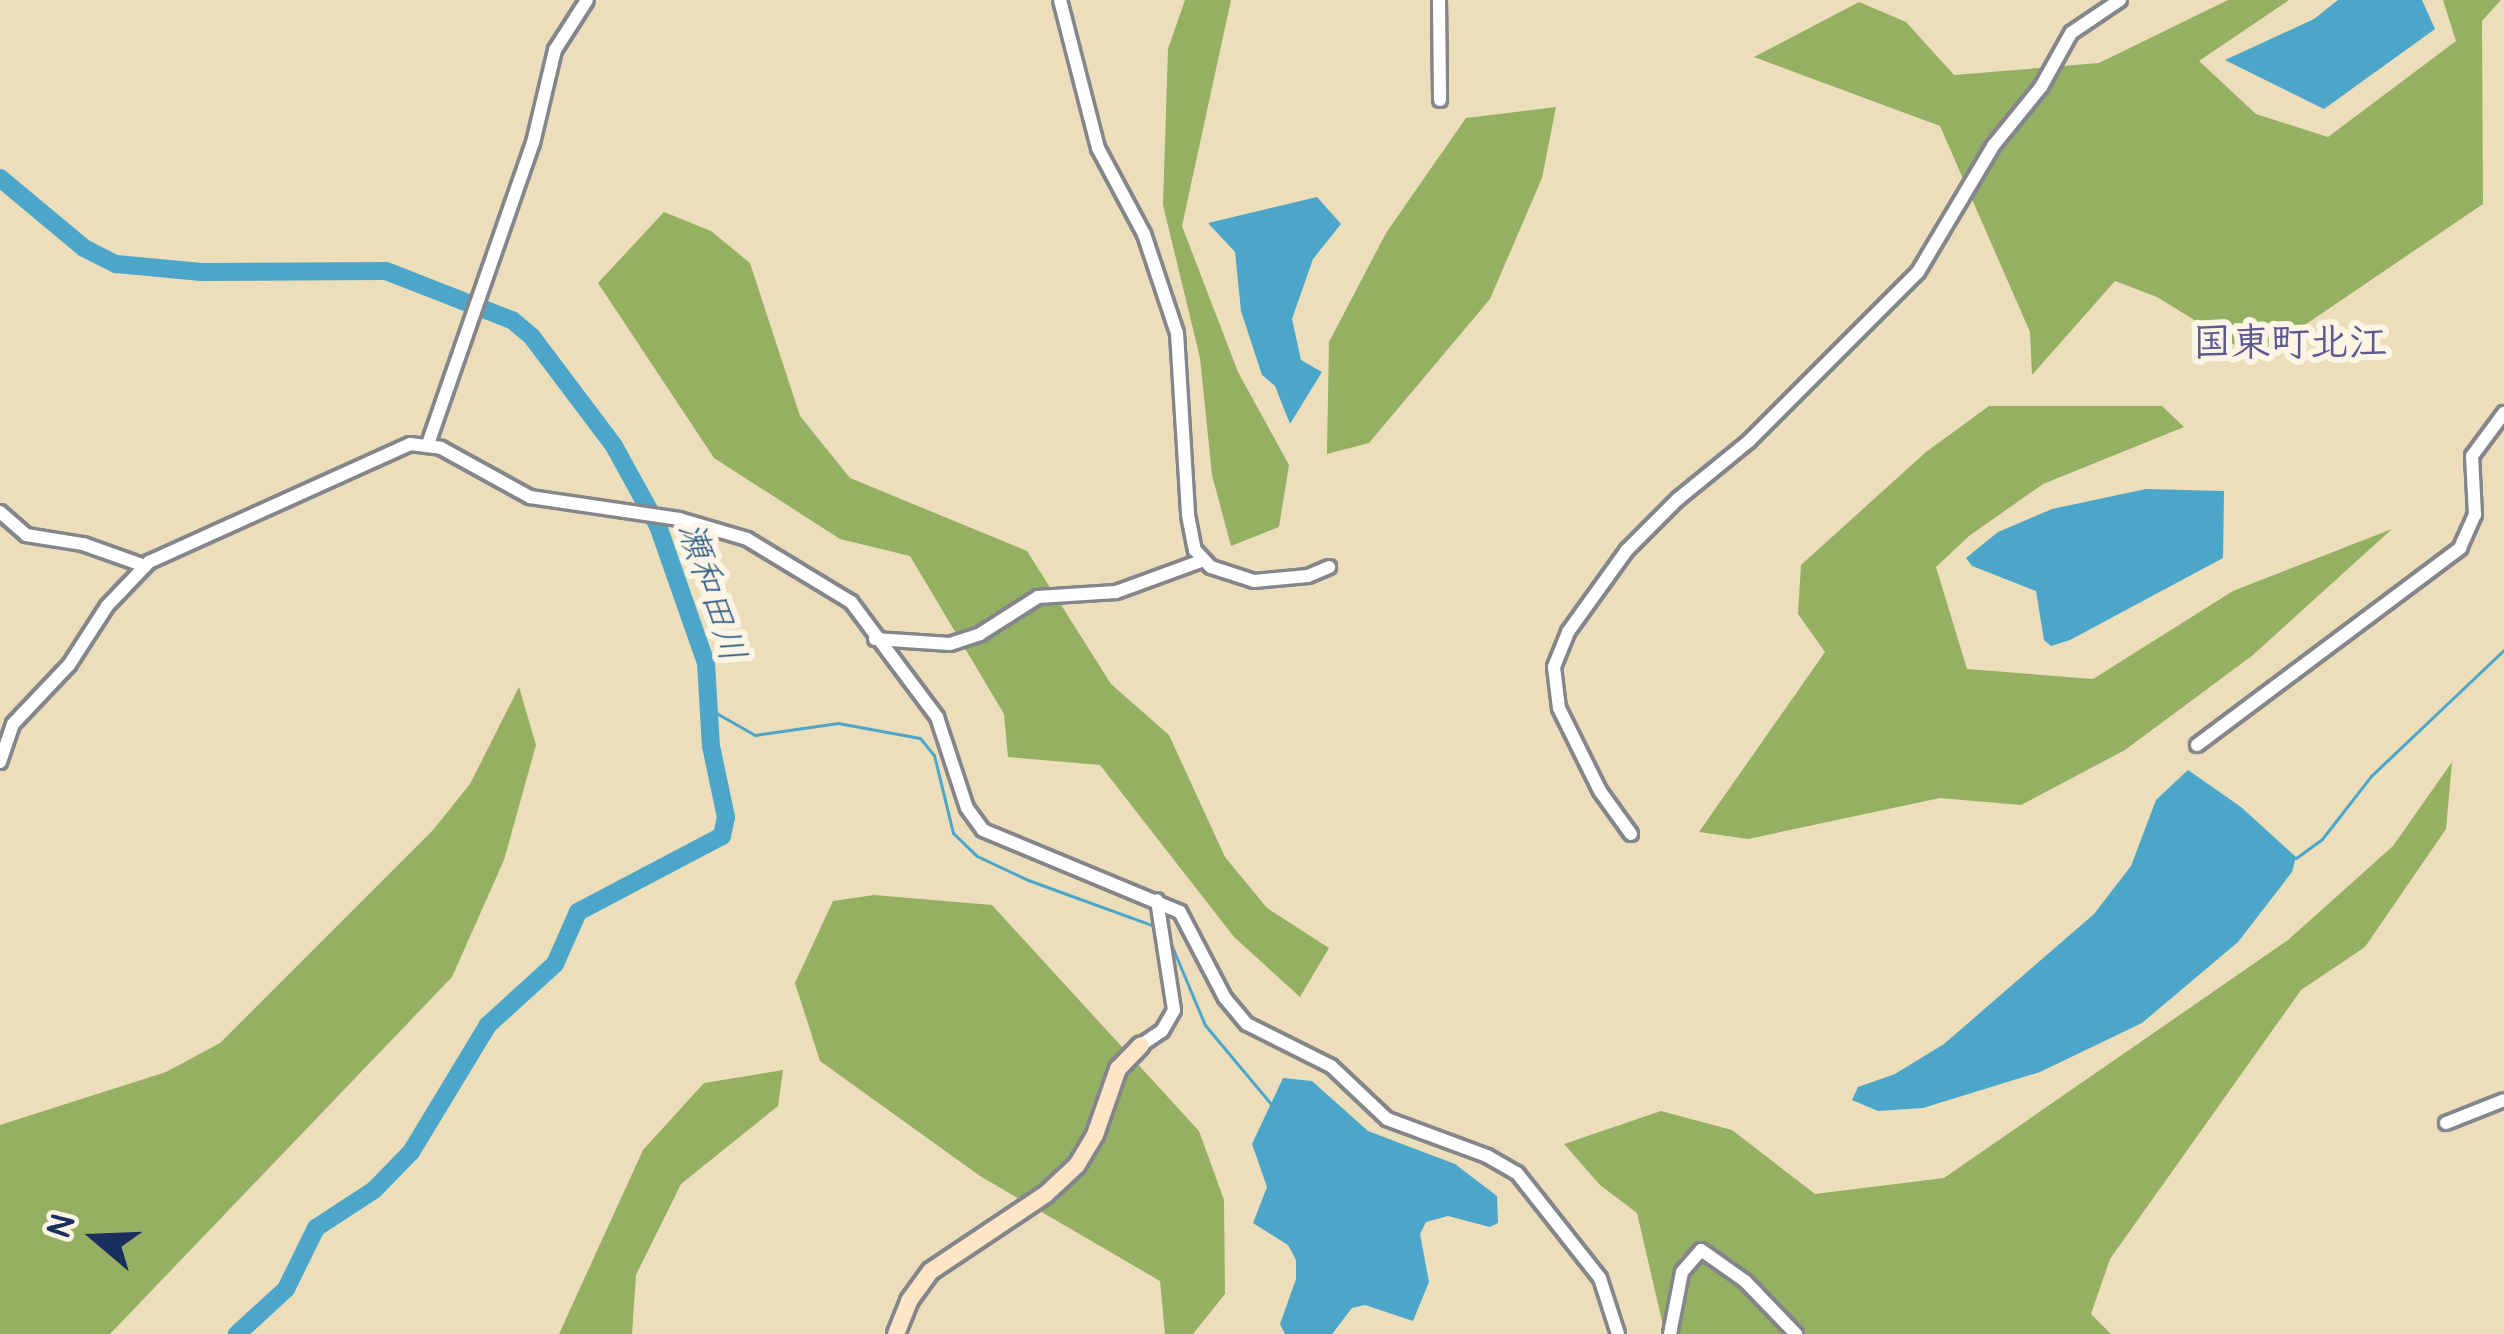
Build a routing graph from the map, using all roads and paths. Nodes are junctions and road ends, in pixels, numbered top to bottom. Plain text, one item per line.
1 (587, 0) edge
2 (1060, 0) edge
3 (1439, 0) edge
4 (2120, 0) edge
5 (1440, 100) dead end
6 (2504, 413) edge
7 (428, 444) junction
8 (0, 512) edge
9 (1201, 560) junction
10 (145, 566) junction
11 (1330, 567) dead end
12 (875, 639) junction
13 (2197, 745) dead end
14 (0, 762) edge
15 (1631, 834) dead end
16 (1157, 900) junction
17 (1141, 1045) joint
18 (2504, 1100) edge
19 (2446, 1123) dead end
20 (896, 1334) edge
21 (1618, 1334) edge
22 (1670, 1334) edge
23 (1796, 1334) edge

1 - 7 street
2 - 9 street
3 - 5 street
4 - 15 street
6 - 13 street
7 - 10 street
7 - 12 street
8 - 10 street
9 - 11 street
9 - 12 street
10 - 14 street
12 - 16 street
16 - 17 street
16 - 21 street
17 - 20 street
18 - 19 street
22 - 23 street

